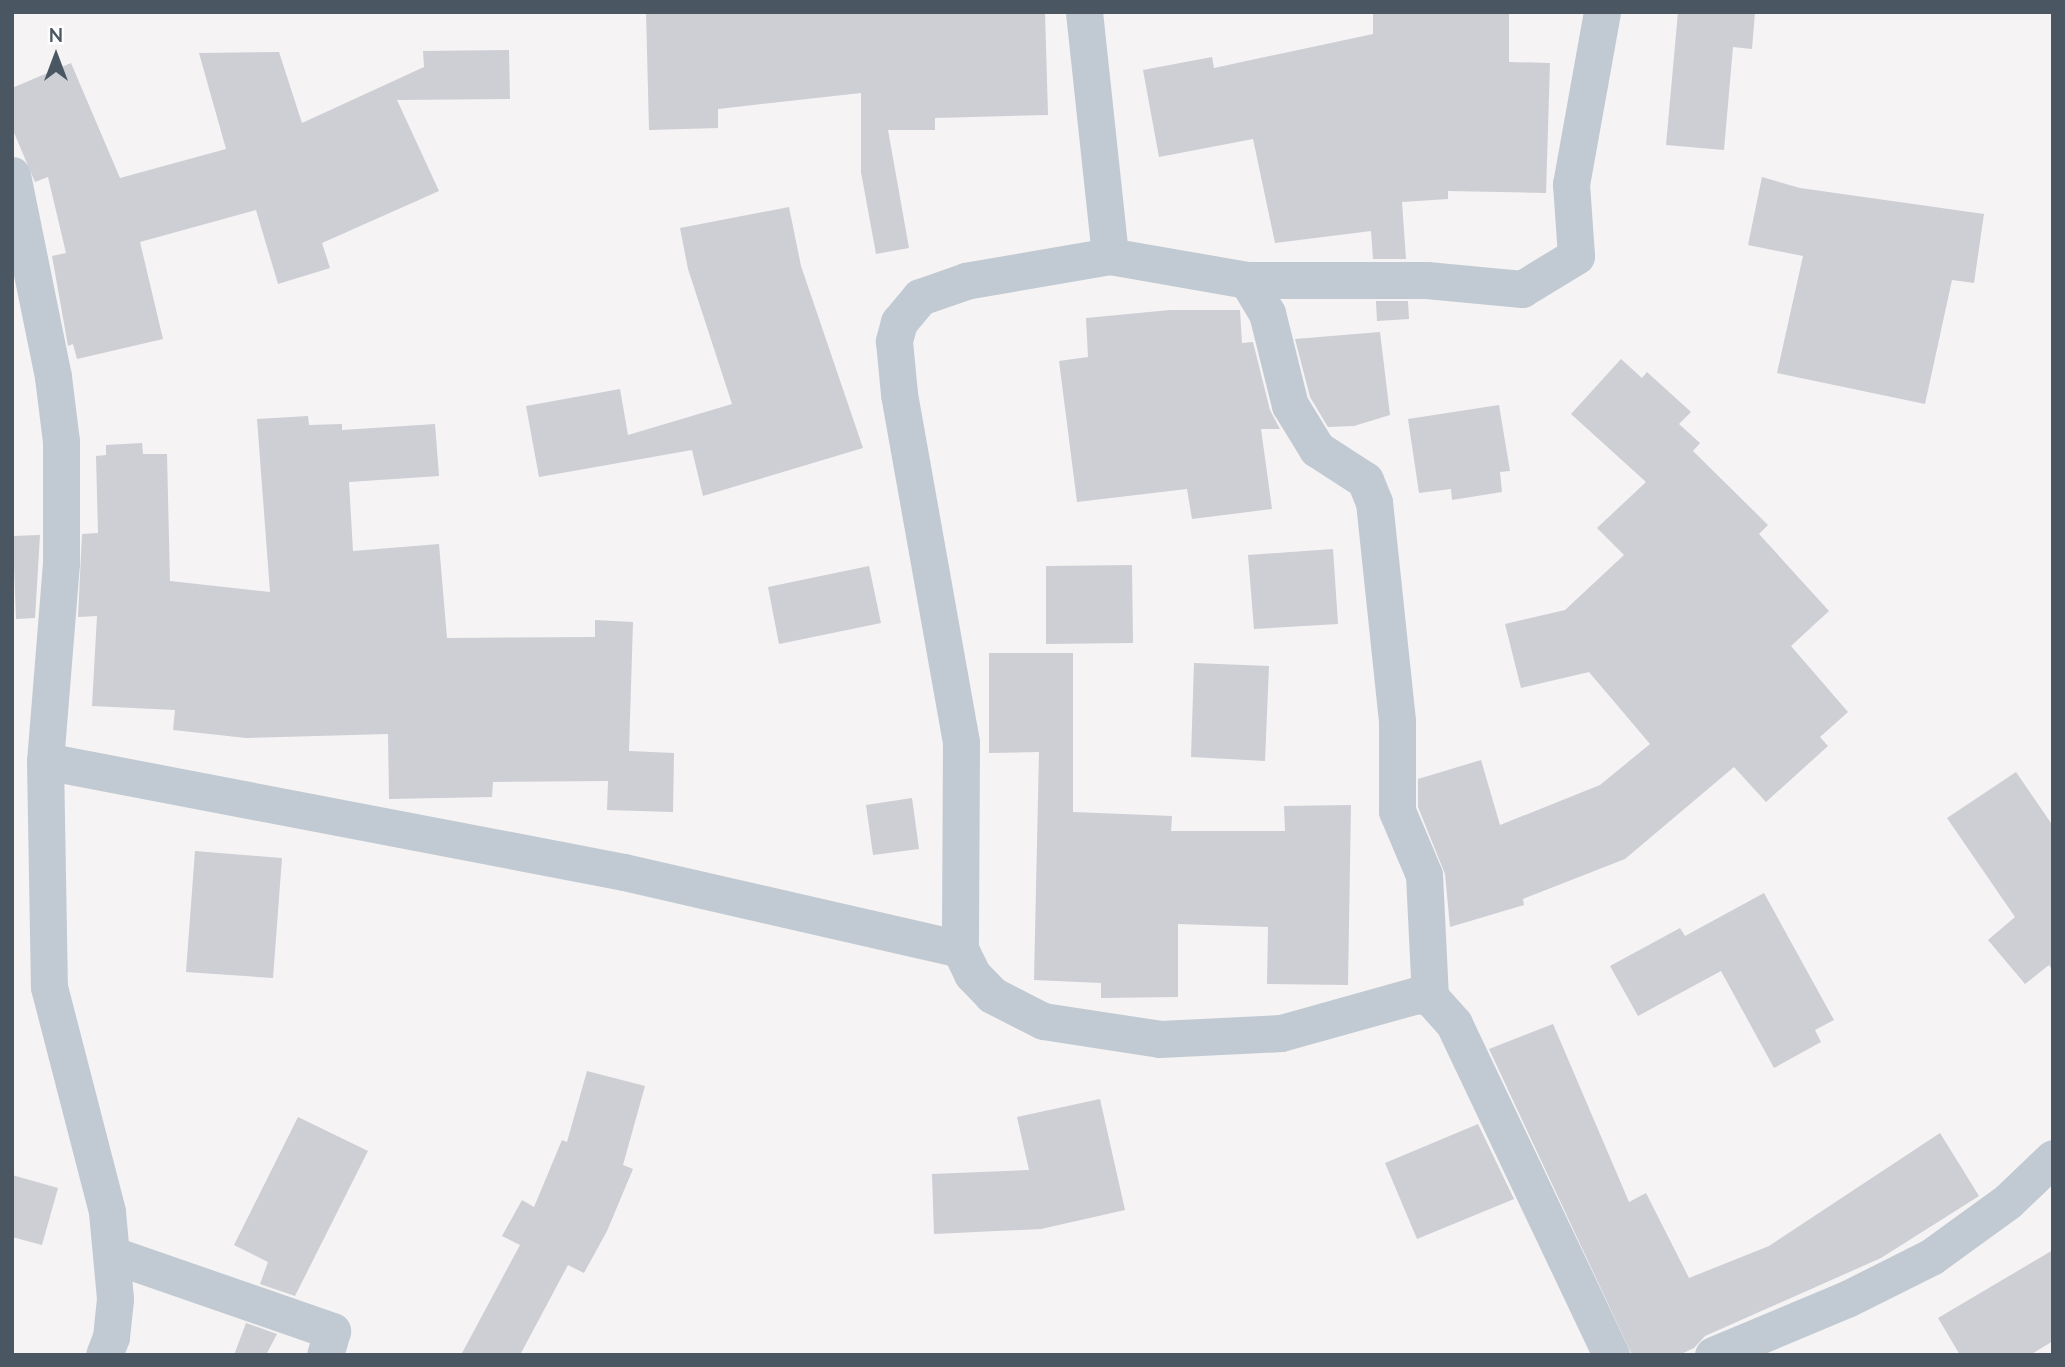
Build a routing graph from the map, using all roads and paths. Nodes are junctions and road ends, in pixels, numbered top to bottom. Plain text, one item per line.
1 (1084, 12) edge
2 (1602, 12) edge
3 (12, 175) edge
4 (1110, 256) junction
5 (1247, 281) junction
6 (28, 333) edge
7 (46, 761) junction
8 (960, 948) junction
9 (1430, 997) junction
10 (2053, 1158) edge
11 (113, 1255) junction
12 (104, 1355) edge
13 (325, 1355) edge
14 (1611, 1355) edge
15 (1713, 1355) edge

1 - 4 street
2 - 5 street
3 - 6 street
4 - 5 street
4 - 8 street
5 - 9 street
6 - 7 street
7 - 8 street
7 - 11 street
8 - 9 street
9 - 14 street
10 - 15 street
11 - 12 street
11 - 13 street

